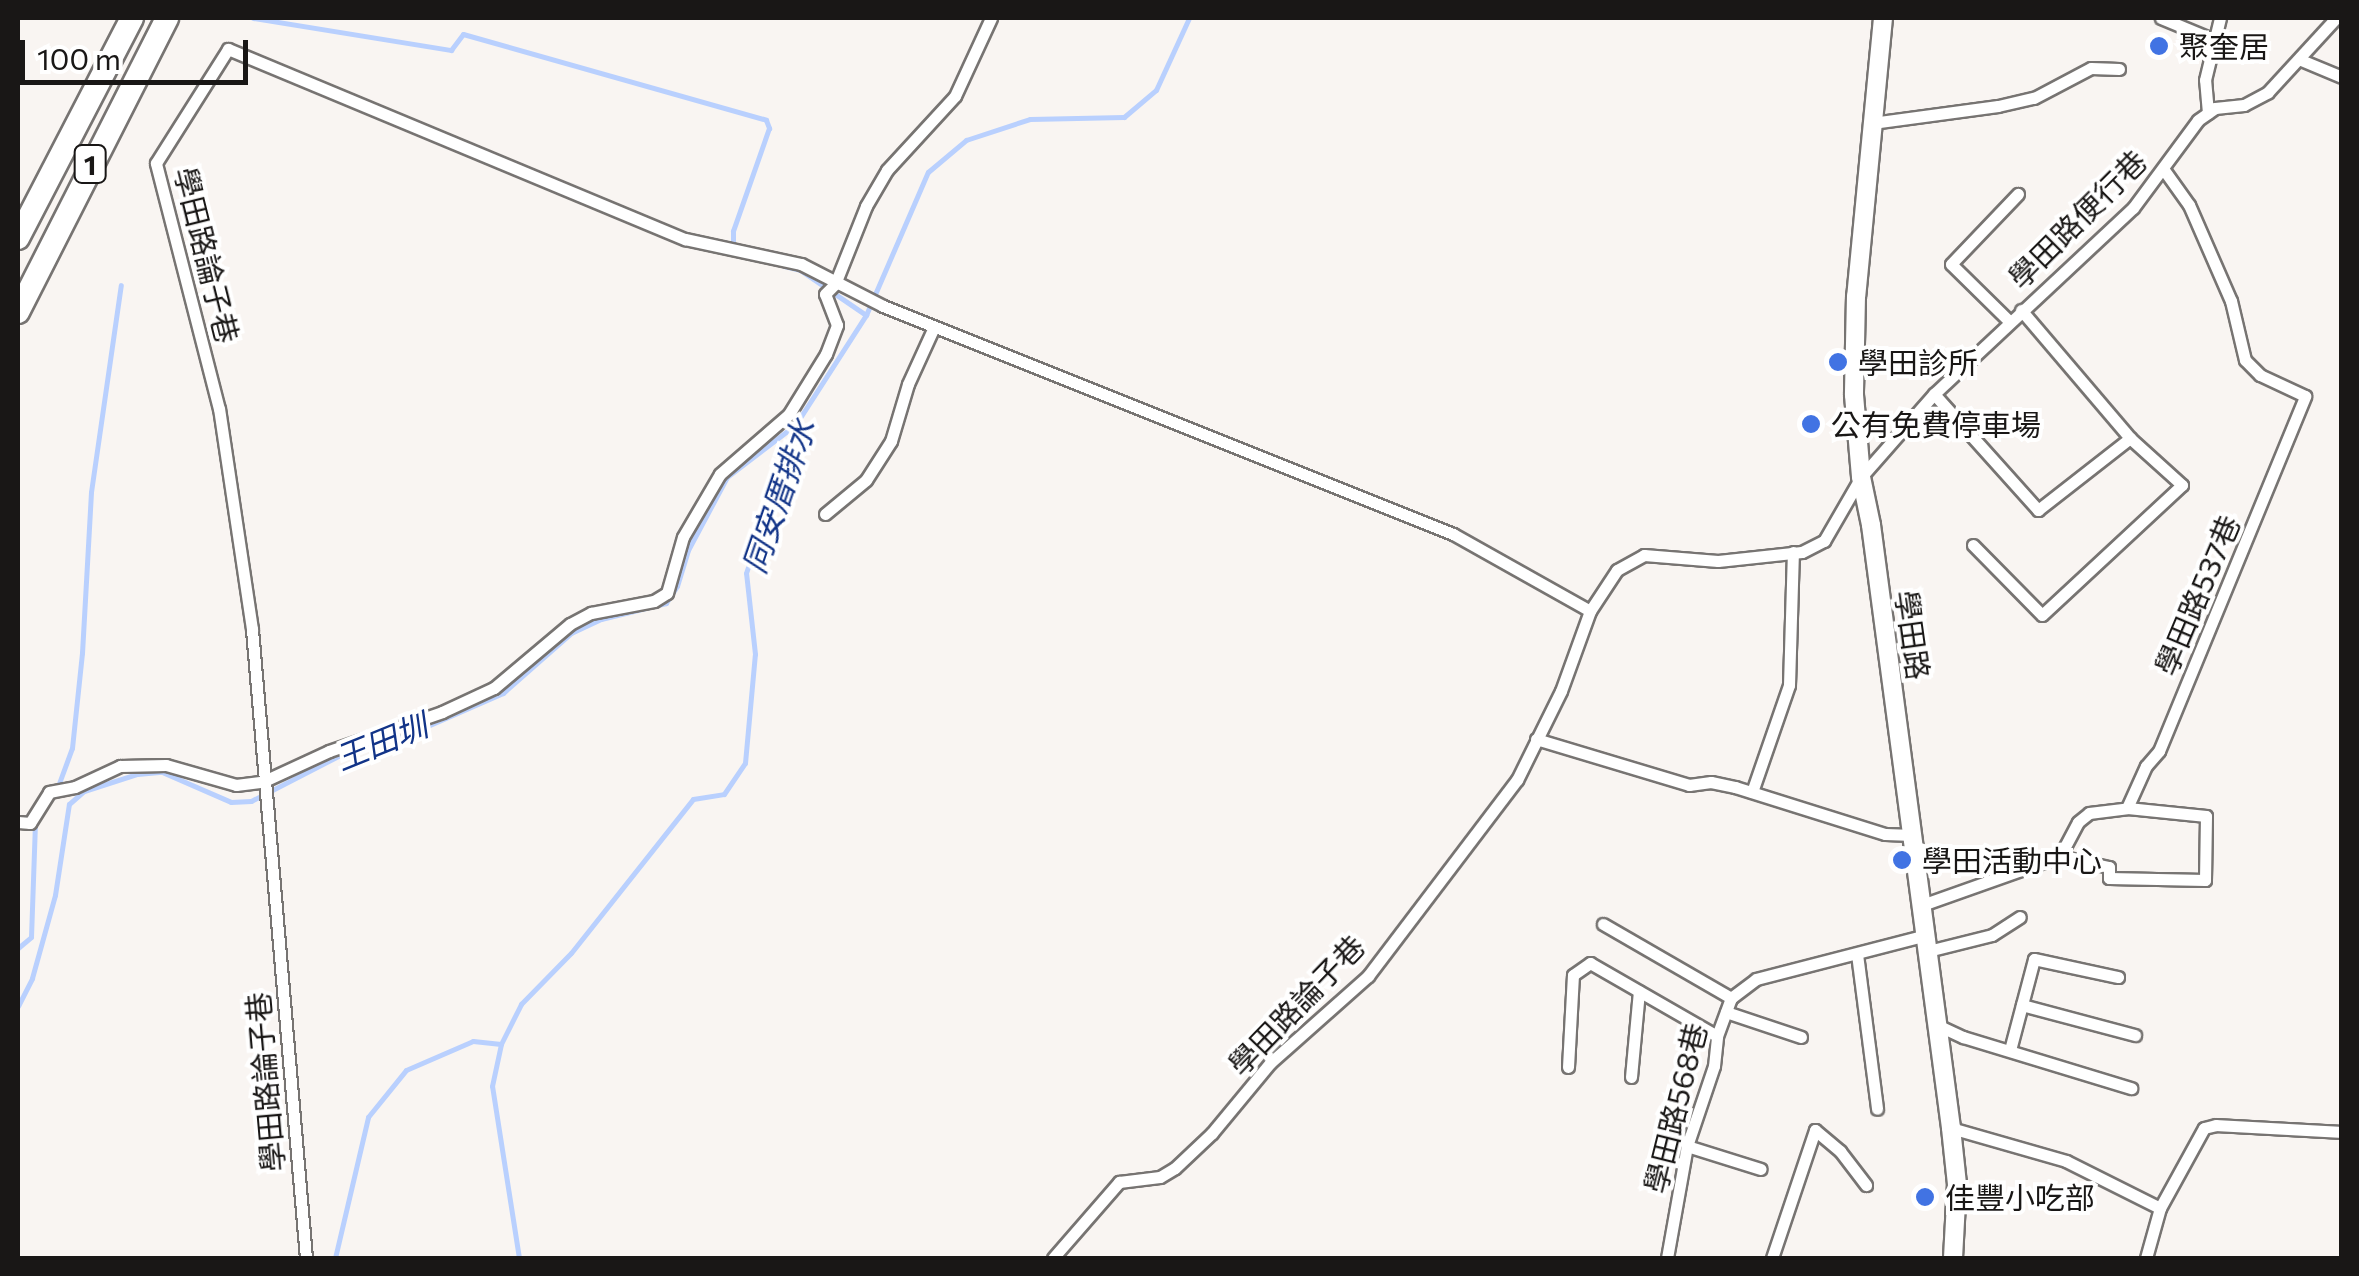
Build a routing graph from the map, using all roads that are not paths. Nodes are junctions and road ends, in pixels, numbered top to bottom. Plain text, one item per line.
1 (132, 18) edge
2 (168, 18) edge
3 (991, 18) edge
4 (1883, 18) edge
5 (2161, 18) edge
6 (2220, 18) edge
7 (2336, 18) edge
8 (2214, 40) junction
9 (2302, 60) junction
10 (2119, 69) dead end
11 (2342, 77) edge
12 (2208, 113) junction
13 (1872, 124) junction
14 (2164, 170) junction
15 (2018, 194) dead end
16 (18, 238) edge
17 (834, 284) junction
18 (2021, 310) junction
19 (18, 312) edge
20 (2009, 321) junction
21 (934, 326) junction
22 (1934, 394) junction
23 (2130, 438) junction
24 (1860, 477) junction
25 (825, 514) dead end
26 (1973, 545) dead end
27 (1793, 552) junction
28 (1590, 611) junction
29 (1536, 739) junction
30 (262, 782) junction
31 (1752, 792) junction
32 (2127, 808) junction
33 (18, 822) edge
34 (1913, 835) junction
35 (2060, 856) junction
36 (1922, 906) junction
37 (2020, 916) dead end
38 (1603, 924) dead end
39 (1927, 943) junction
40 (1857, 954) junction
41 (2118, 977) dead end
42 (1639, 991) junction
43 (1731, 998) junction
44 (2022, 1005) junction
45 (1726, 1012) junction
46 (1937, 1024) junction
47 (2135, 1035) dead end
48 (1717, 1036) junction
49 (1801, 1037) dead end
50 (2010, 1050) junction
51 (1568, 1068) dead end
52 (1630, 1076) dead end
53 (2131, 1088) dead end
54 (1877, 1109) dead end
55 (1952, 1128) junction
56 (2342, 1132) edge
57 (1686, 1146) junction
58 (1760, 1168) dead end
59 (1866, 1185) dead end
60 (2160, 1208) junction
61 (306, 1258) edge
62 (1054, 1258) edge
63 (1667, 1258) edge
64 (1772, 1258) edge
65 (1953, 1258) edge
66 (2146, 1258) edge

1 - 16 highway, 1
2 - 19 highway, 1
3 - 17 street
4 - 13 main road, 學田路
5 - 8 street
6 - 8 street
7 - 9 street
8 - 12 street
9 - 11 street
9 - 12 street
10 - 13 street
12 - 14 street, 學田路便行巷
13 - 24 main road, 學田路
14 - 18 street, 學田路便行巷
14 - 32 street, 學田路537巷
15 - 20 street
17 - 21 street, 學田路論子巷
17 - 30 street
17 - 30 street, 學田路論子巷
18 - 20 street, 學田路便行巷
18 - 23 street
20 - 22 street, 學田路便行巷
21 - 25 street
21 - 28 street, 學田路論子巷
22 - 23 street
22 - 24 street, 學田路便行巷
23 - 26 street
24 - 27 street, 學田路論子巷
24 - 34 main road, 學田路
27 - 28 street, 學田路論子巷
27 - 31 street
28 - 29 street, 學田路論子巷
29 - 31 street
29 - 62 street, 學田路論子巷
30 - 33 street
30 - 61 street, 學田路論子巷
31 - 34 street
32 - 35 street
32 - 35 street
34 - 36 main road, 學田路
35 - 36 street
36 - 39 main road, 學田路
37 - 39 street, 學田路568巷
38 - 43 street
39 - 40 street, 學田路568巷
39 - 46 main road, 學田路
40 - 43 street, 學田路568巷
40 - 54 street
41 - 44 street
42 - 48 street
42 - 51 street
42 - 52 street
43 - 45 street, 學田路568巷
44 - 47 street
44 - 50 street
45 - 48 street, 學田路568巷
45 - 49 street
46 - 50 street
46 - 55 main road, 學田路
48 - 57 street, 學田路568巷
50 - 53 street
55 - 60 street
55 - 65 main road, 學田路
56 - 60 street
57 - 58 street
57 - 63 street, 學田路568巷
59 - 64 street
60 - 66 street

